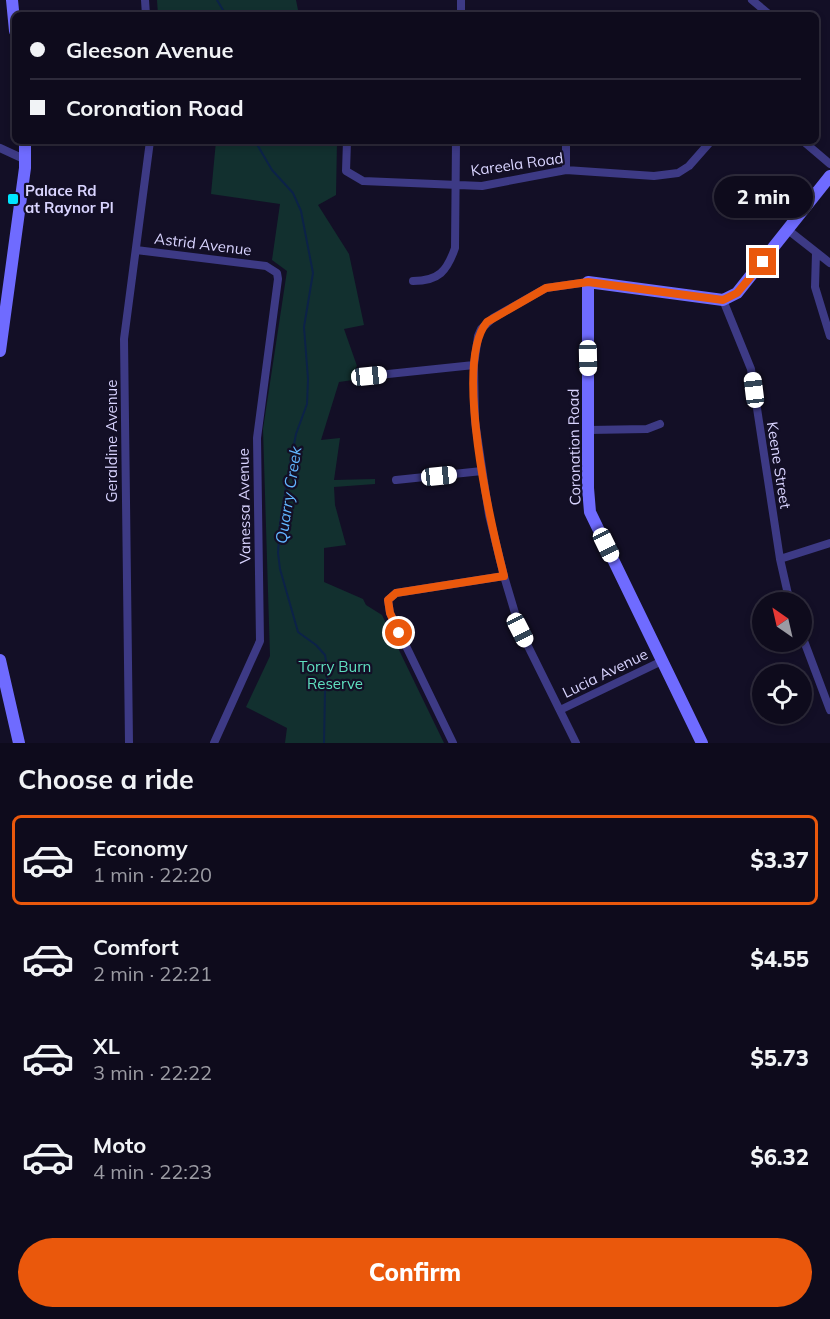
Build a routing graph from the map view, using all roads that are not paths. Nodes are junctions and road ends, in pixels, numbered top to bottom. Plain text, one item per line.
1 (752, 0) edge
2 (766, 12) edge
3 (25, 144) edge
4 (150, 144) edge
5 (347, 144) edge
6 (456, 144) edge
7 (566, 144) edge
8 (708, 144) edge
9 (806, 144) edge
10 (0, 148) edge
11 (26, 160) junction
12 (830, 165) edge
13 (566, 170) junction
14 (830, 176) edge
15 (455, 185) junction
16 (788, 230) junction
17 (136, 250) junction
18 (816, 253) junction
19 (830, 263) edge
20 (266, 266) joint
21 (413, 281) dead end
22 (588, 282) junction
23 (723, 300) junction
24 (830, 336) edge
25 (0, 351) edge
26 (474, 364) junction
27 (369, 376) dead end
28 (660, 424) dead end
29 (589, 430) junction
30 (482, 471) junction
31 (396, 480) dead end
32 (830, 543) edge
33 (780, 559) junction
34 (504, 576) junction
35 (788, 592) edge
36 (809, 652) edge
37 (0, 660) edge
38 (662, 661) junction
39 (826, 691) edge
40 (560, 710) junction
41 (830, 710) edge
42 (19, 743) edge
43 (129, 743) edge
44 (214, 743) edge
45 (453, 743) edge
46 (576, 743) edge
47 (702, 743) edge

1 - 2 street
3 - 11 street
4 - 17 street, Geraldine Avenue
5 - 15 street, Kareela Road
6 - 15 street
7 - 13 street
8 - 13 street, Kareela Road
9 - 12 street
10 - 11 street
11 - 25 street
13 - 15 street, Kareela Road
14 - 16 street
15 - 21 street
16 - 18 street
16 - 23 street
17 - 20 street, Astrid Avenue
17 - 43 street, Geraldine Avenue
18 - 19 street
18 - 24 street
20 - 44 street, Vanessa Avenue
22 - 23 street
22 - 26 street
22 - 29 street, Coronation Road
23 - 33 street, Keene Street
26 - 27 street
26 - 30 street
28 - 29 street
29 - 38 street, Coronation Road
30 - 31 street
30 - 34 street
32 - 33 street
33 - 35 street, Keene Street
34 - 40 street
34 - 45 street
36 - 39 street
37 - 42 street
38 - 40 street, Lucia Avenue
38 - 47 street, Coronation Road
39 - 41 street
40 - 46 street

